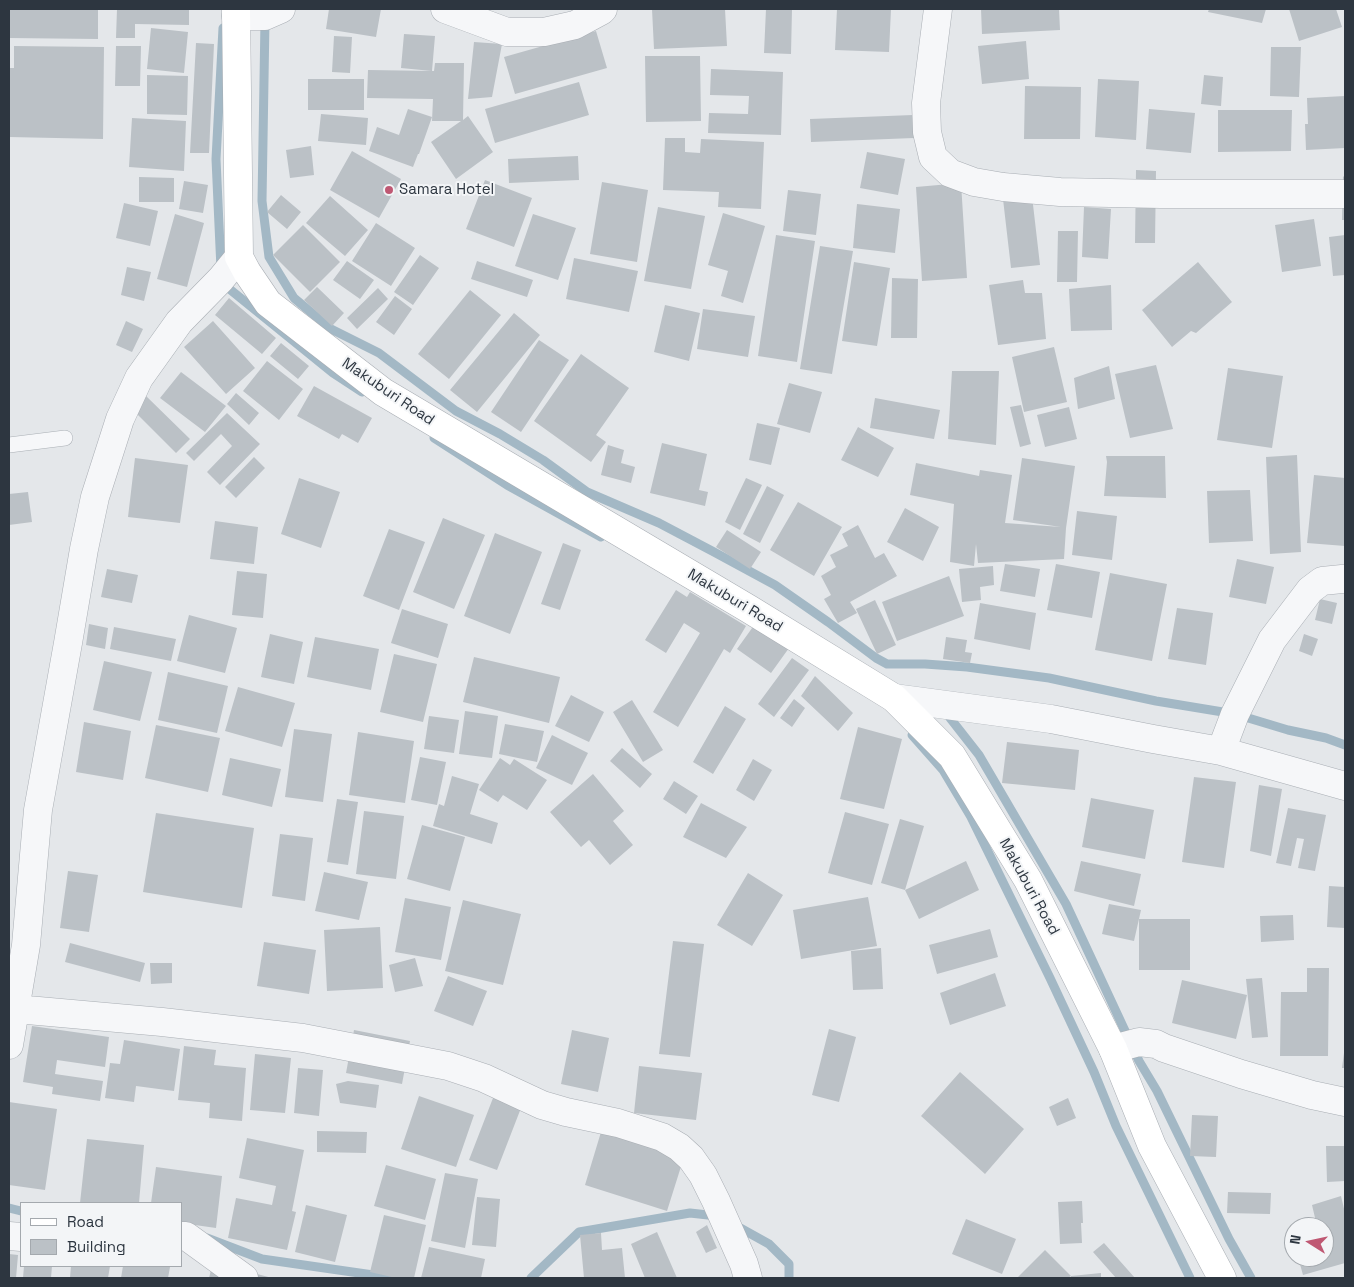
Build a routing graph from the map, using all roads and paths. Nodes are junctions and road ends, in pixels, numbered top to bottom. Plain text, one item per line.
1 (281, 9) edge
2 (445, 9) edge
3 (603, 9) edge
4 (938, 9) edge
5 (236, 12) edge
6 (1345, 194) edge
7 (239, 257) junction
8 (65, 438) dead end
9 (9, 445) edge
10 (1345, 579) edge
11 (894, 698) junction
12 (1221, 751) junction
13 (1345, 786) edge
14 (16, 1009) junction
15 (9, 1045) edge
16 (1113, 1049) junction
17 (1345, 1102) edge
18 (182, 1236) edge
19 (244, 1278) edge
20 (748, 1278) edge
21 (1222, 1278) edge

1 - 5 street
2 - 3 street
4 - 6 street
5 - 7 street, Makuburi Road
7 - 11 street, Makuburi Road
7 - 14 street
8 - 9 lane
10 - 12 street
11 - 12 street
11 - 16 street, Makuburi Road
12 - 13 street
14 - 15 street
14 - 20 street
16 - 17 street
16 - 21 street, Makuburi Road
18 - 19 street

